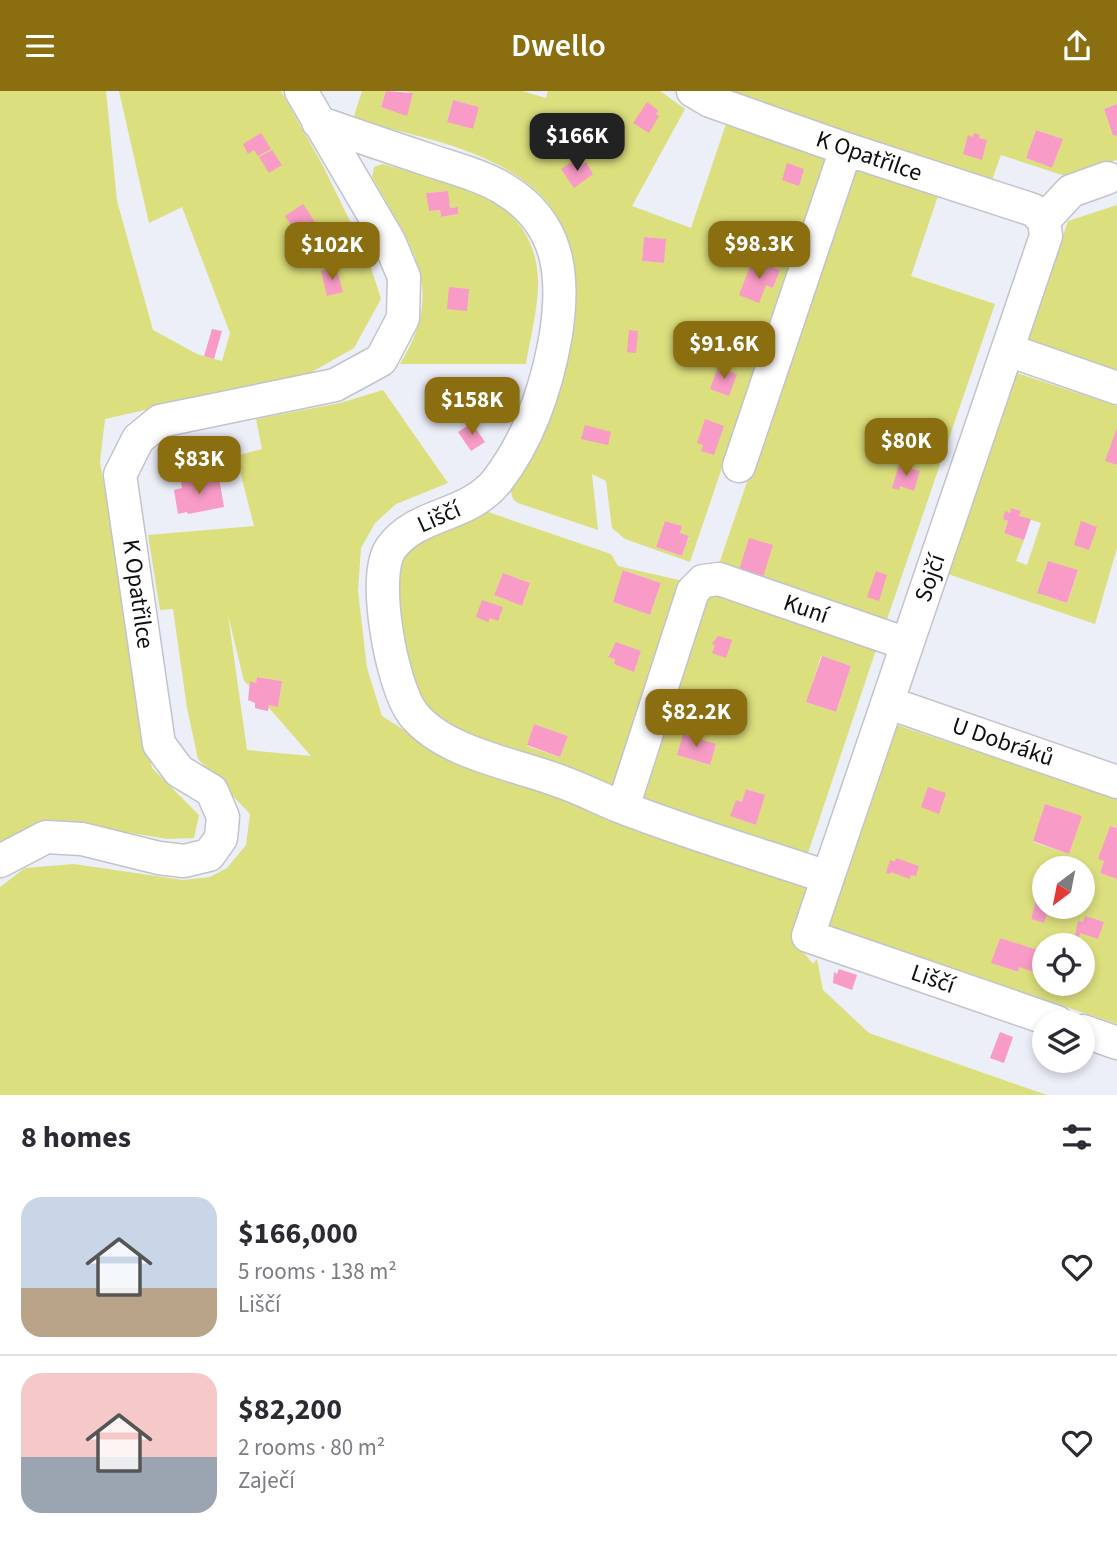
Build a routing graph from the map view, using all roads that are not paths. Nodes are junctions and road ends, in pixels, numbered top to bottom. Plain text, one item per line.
1 (301, 91) edge
2 (693, 91) edge
3 (318, 122) junction
4 (846, 149) junction
5 (1107, 178) dead end
6 (1044, 220) junction
7 (1007, 350) junction
8 (1117, 388) edge
9 (739, 466) dead end
10 (907, 644) junction
11 (889, 703) junction
12 (1117, 782) edge
13 (623, 807) junction
14 (0, 861) edge
15 (827, 877) junction
16 (808, 936) joint
17 (1032, 1013) edge
18 (1095, 1035) edge
19 (1117, 1043) edge

1 - 3 street, K Opatřilce
2 - 4 street, K Opatřilce
3 - 13 street, Liščí
3 - 14 street, K Opatřilce
4 - 6 street, K Opatřilce
4 - 9 street
5 - 6 street
6 - 7 street, Sojčí
7 - 8 street
7 - 10 street, Sojčí
10 - 11 street, Sojčí
10 - 13 street, Kuní
11 - 12 street, U Dobráků
11 - 15 street, Sojčí
13 - 15 street, Liščí
15 - 16 street, Sojčí
16 - 17 street, Liščí
18 - 19 street

